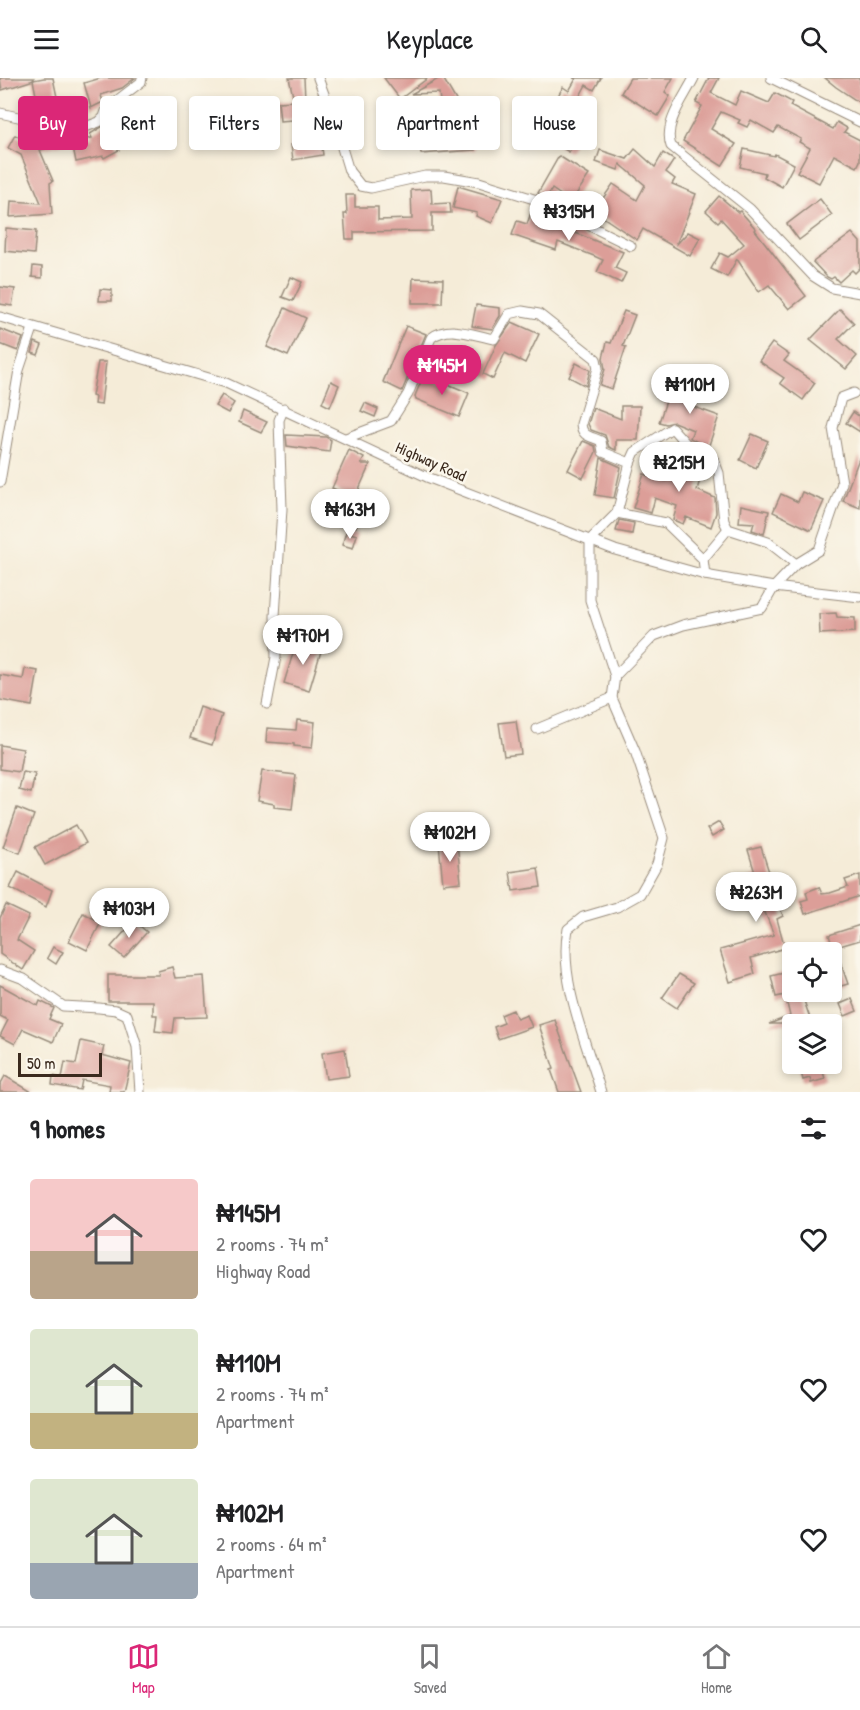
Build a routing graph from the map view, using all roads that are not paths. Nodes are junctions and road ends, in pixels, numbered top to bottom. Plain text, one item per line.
1 (142, 78) edge
2 (318, 78) edge
3 (694, 78) edge
4 (771, 78) edge
5 (0, 113) edge
6 (860, 122) edge
7 (631, 246) dead end
8 (860, 293) edge
9 (0, 317) edge
10 (33, 328) junction
11 (854, 393) dead end
12 (284, 408) junction
13 (346, 438) junction
14 (630, 463) junction
15 (0, 482) edge
16 (617, 513) junction
17 (728, 529) junction
18 (590, 540) junction
19 (703, 560) junction
20 (796, 564) junction
21 (705, 575) junction
22 (774, 587) junction
23 (860, 597) edge
24 (615, 676) junction
25 (612, 698) junction
26 (267, 704) dead end
27 (537, 729) dead end
28 (0, 970) edge
29 (140, 1092) edge
30 (601, 1092) edge

1 - 5 street
2 - 7 street
3 - 8 street
4 - 6 street
9 - 10 street, Highway Road
10 - 12 street, Highway Road
10 - 15 street
11 - 20 street
12 - 13 street, Highway Road
12 - 26 street
13 - 14 street
13 - 18 street, Highway Road
14 - 16 street
14 - 17 street
16 - 18 street
16 - 19 street
17 - 19 street
17 - 20 street
18 - 21 street, Highway Road
18 - 24 street
19 - 21 street
20 - 22 street
21 - 22 street, Highway Road
22 - 23 street, Highway Road
22 - 24 street
24 - 25 street
25 - 27 street
25 - 30 street
28 - 29 street

